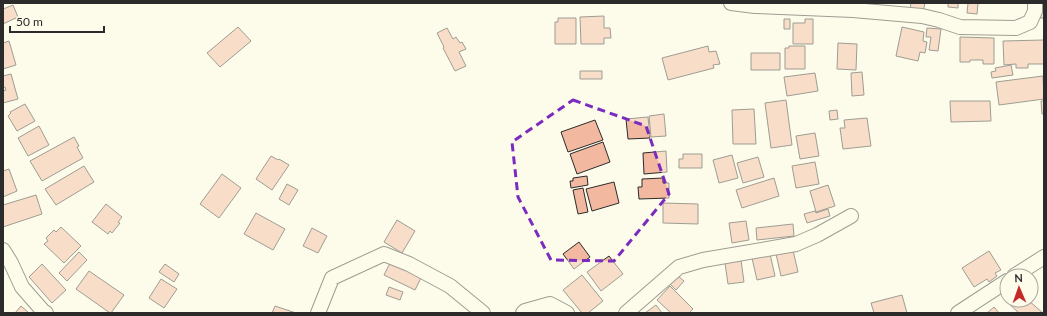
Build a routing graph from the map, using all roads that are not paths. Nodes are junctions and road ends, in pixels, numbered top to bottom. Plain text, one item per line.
1 (731, 3) edge
2 (1035, 3) edge
3 (851, 216) dead end
4 (3, 250) edge
5 (1044, 257) edge
6 (1027, 268) edge
7 (999, 286) edge
8 (46, 313) edge
9 (318, 313) edge
10 (483, 313) edge
11 (523, 313) edge
12 (567, 313) edge
13 (626, 313) edge
14 (958, 313) edge

1 - 2 street
3 - 13 street
4 - 8 street
5 - 6 street
7 - 14 street
9 - 10 street
11 - 12 street

